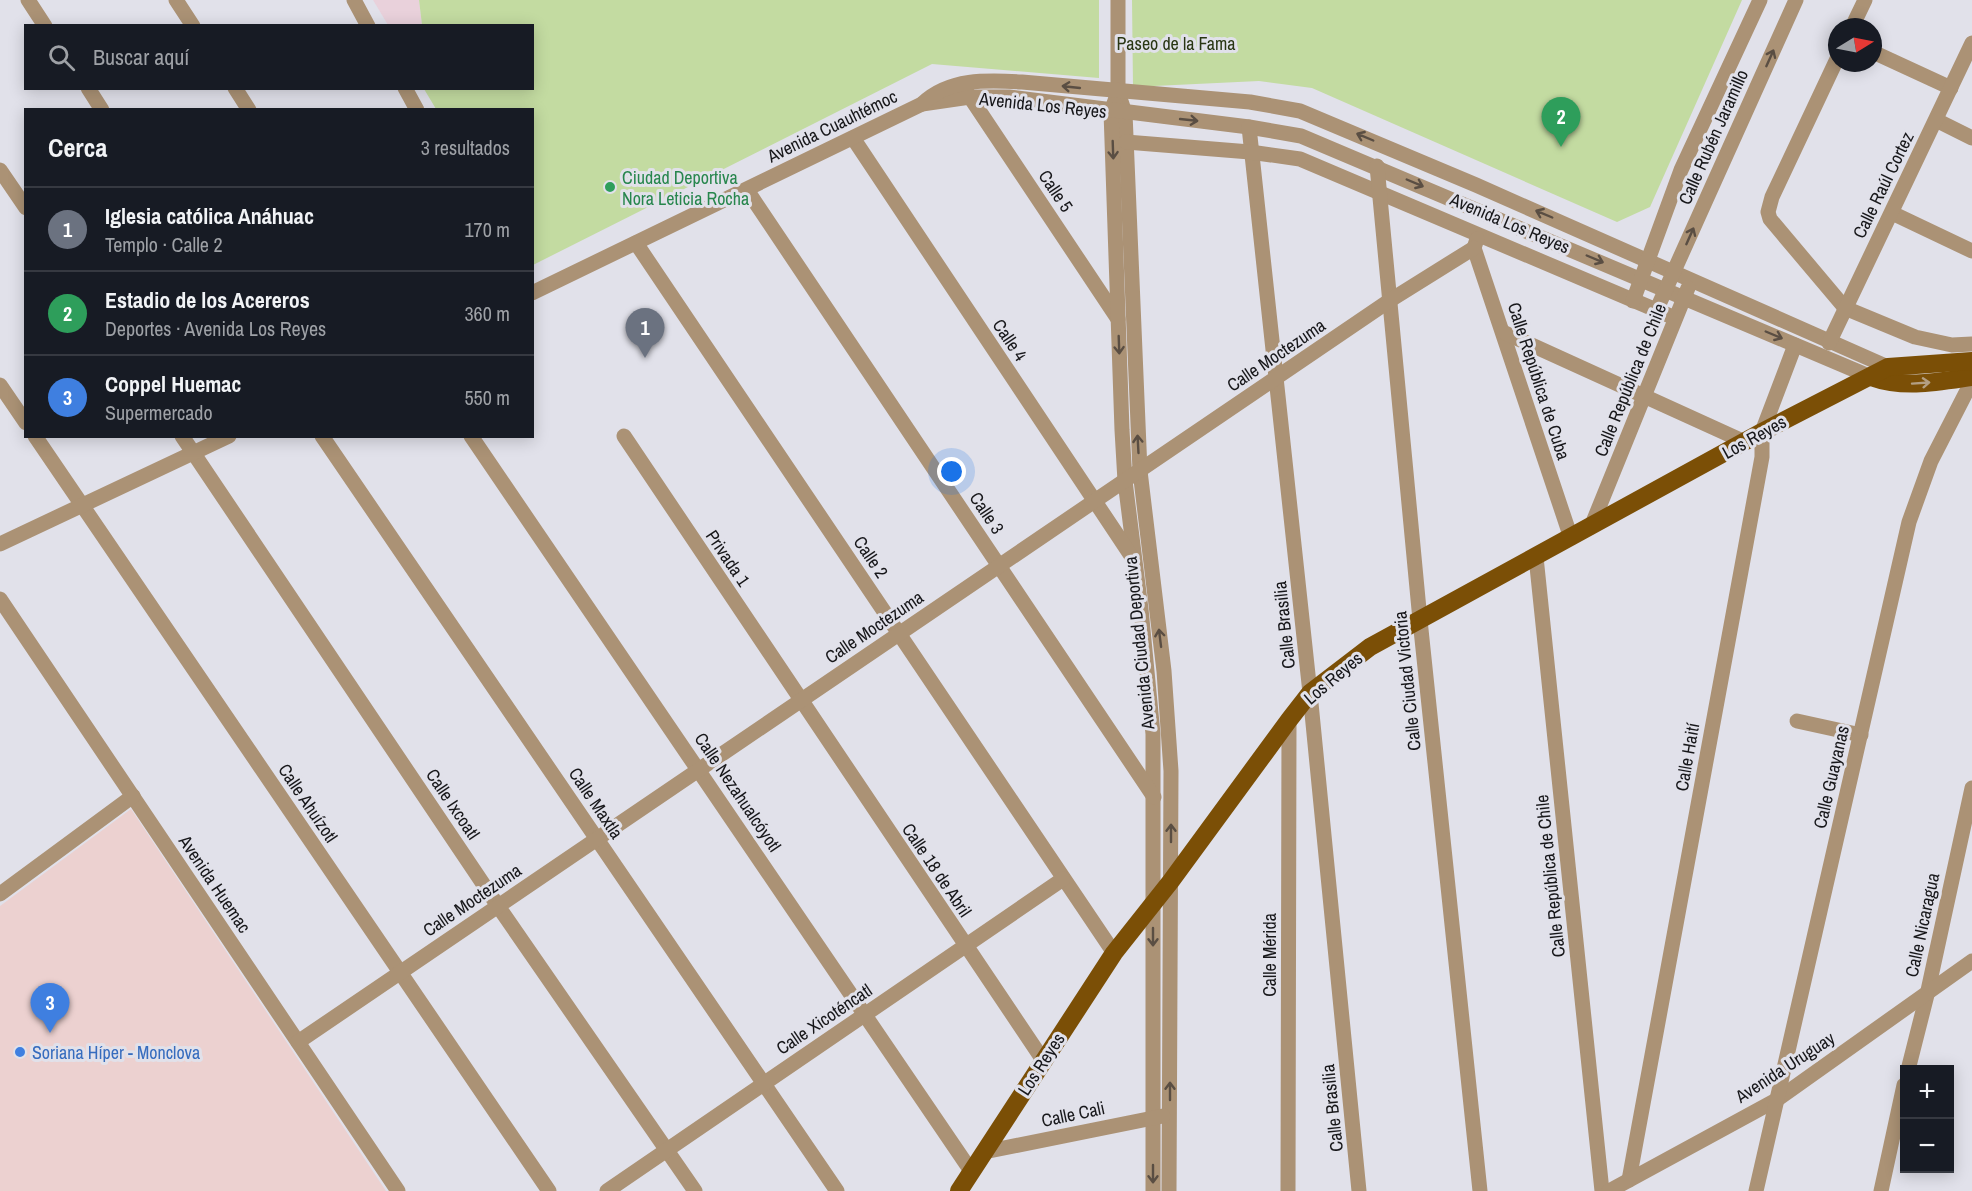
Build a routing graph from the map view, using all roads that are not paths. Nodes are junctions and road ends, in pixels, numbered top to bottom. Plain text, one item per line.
1 (28, 0) edge
2 (176, 0) edge
3 (354, 0) edge
4 (1118, 0) edge
5 (1760, 0) edge
6 (1796, 0) edge
7 (1865, 0) edge
8 (1856, 18) edge
9 (44, 24) edge
10 (192, 24) edge
11 (367, 24) edge
12 (1972, 43) edge
13 (1882, 56) edge
14 (1831, 72) edge
15 (962, 84) junction
16 (1951, 88) junction
17 (88, 90) edge
18 (236, 90) edge
19 (406, 90) edge
20 (1118, 92) junction
21 (970, 97) junction
22 (922, 104) junction
23 (101, 108) edge
24 (248, 108) edge
25 (416, 108) edge
26 (1118, 113) junction
27 (1936, 120) junction
28 (1249, 127) junction
29 (852, 138) junction
30 (1972, 138) edge
31 (1126, 142) junction
32 (1250, 152) junction
33 (1377, 166) junction
34 (0, 170) edge
35 (747, 190) junction
36 (1378, 191) junction
37 (24, 205) edge
38 (1892, 213) junction
39 (1476, 242) junction
40 (636, 243) junction
41 (1972, 251) edge
42 (1646, 259) junction
43 (1674, 272) junction
44 (1641, 279) junction
45 (1692, 280) junction
46 (1666, 290) junction
47 (534, 291) edge
48 (1684, 297) junction
49 (1389, 301) junction
50 (1633, 301) junction
51 (1845, 308) junction
52 (1656, 311) junction
53 (1675, 318) junction
54 (1118, 320) junction
55 (1503, 332) junction
56 (1829, 343) junction
57 (1972, 344) edge
58 (1795, 345) junction
59 (1972, 361) edge
60 (1888, 367) junction
61 (1871, 377) junction
62 (1277, 378) junction
63 (1972, 379) edge
64 (0, 385) edge
65 (1644, 395) junction
66 (24, 420) edge
67 (1762, 432) junction
68 (624, 436) dead end
69 (36, 438) edge
70 (183, 438) edge
71 (225, 438) edge
72 (322, 438) edge
73 (472, 438) edge
74 (1744, 442) junction
75 (193, 453) junction
76 (1140, 471) junction
77 (1125, 481) junction
78 (1095, 501) junction
79 (82, 506) junction
80 (1591, 527) junction
81 (1571, 538) junction
82 (0, 544) edge
83 (1536, 557) junction
84 (1136, 563) junction
85 (999, 566) junction
86 (0, 599) edge
87 (1420, 620) junction
88 (899, 634) junction
89 (1310, 693) junction
90 (800, 701) junction
91 (1288, 720) junction
92 (1797, 721) dead end
93 (1861, 735) junction
94 (699, 770) junction
95 (1972, 788) edge
96 (133, 796) junction
97 (1154, 797) junction
98 (597, 839) junction
99 (1063, 879) junction
100 (1171, 881) junction
101 (0, 894) edge
102 (1153, 903) junction
103 (498, 906) junction
104 (965, 946) junction
105 (1114, 953) junction
106 (1972, 962) edge
107 (401, 972) junction
108 (1927, 995) junction
109 (864, 1016) junction
110 (298, 1042) junction
111 (1043, 1060) junction
112 (1909, 1065) edge
113 (764, 1084) junction
114 (1778, 1099) junction
115 (1900, 1107) edge
116 (1170, 1115) junction
117 (1153, 1117) junction
118 (667, 1150) junction
119 (984, 1152) junction
120 (971, 1171) junction
121 (1629, 1180) junction
122 (398, 1191) edge
123 (549, 1191) edge
124 (607, 1191) edge
125 (695, 1191) edge
126 (837, 1191) edge
127 (958, 1191) edge
128 (1153, 1191) edge
129 (1170, 1191) edge
130 (1288, 1191) edge
131 (1359, 1191) edge
132 (1480, 1191) edge
133 (1602, 1191) edge
134 (1609, 1191) edge
135 (1756, 1191) edge
136 (1881, 1191) edge

1 - 9 street
2 - 10 street
3 - 11 street
4 - 20 street, Avenida Ciudad Deportiva
5 - 42 street, Calle Rubén Jaramillo
43 -> 6 street, Calle Rubén Jaramillo
7 - 8 street
12 - 16 street, Calle Raúl Cortez
13 - 16 street
14 - 51 street
20 -> 15 street, Avenida Los Reyes
15 - 21 street, Calle 5
15 - 22 street, Avenida Los Reyes
16 - 27 street, Calle Raúl Cortez
17 - 23 street
18 - 24 street
19 - 25 street
20 - 26 street, Avenida Ciudad Deportiva
42 -> 20 street, Avenida Los Reyes
21 - 22 street, Avenida Los Reyes
21 - 26 street, Avenida Los Reyes
21 - 54 street, Calle 5
22 - 29 street, Avenida Cuauhtémoc
26 -> 28 street, Avenida Los Reyes
26 - 31 street, Avenida Ciudad Deportiva
26 -> 54 street, Avenida Ciudad Deportiva
27 - 30 street
27 - 38 street, Calle Raúl Cortez
28 - 32 street, Calle Brasilia
28 - 33 street, Avenida Los Reyes
29 - 35 street, Avenida Cuauhtémoc
29 - 78 street, Calle 4
31 - 32 street
76 -> 31 street, Avenida Ciudad Deportiva
32 - 36 street
32 - 62 street, Calle Brasilia
33 - 36 street, Calle Ciudad Victoria
33 -> 44 street, Avenida Los Reyes
34 - 37 street
35 - 40 street, Avenida Cuauhtémoc
35 - 85 street, Calle 3
36 - 39 street
36 - 49 street, Calle Ciudad Victoria
38 - 41 street
38 - 51 street, Calle Raúl Cortez
39 - 49 street, Calle Moctezuma
39 - 50 street
39 - 55 street, Calle República de Cuba
40 - 47 street, Avenida Cuauhtémoc
40 - 88 street, Calle 2
42 - 43 street, Avenida Los Reyes
42 - 44 street, Calle Rubén Jaramillo
43 - 45 street, Avenida Los Reyes
43 - 46 street, Calle Rubén Jaramillo
44 - 46 street, Avenida Los Reyes
44 - 50 street, Calle Rubén Jaramillo
45 - 48 street, Calle República de Chile
45 - 56 street, Avenida Los Reyes
46 - 48 street, Avenida Los Reyes
46 - 52 street, Calle Rubén Jaramillo
48 - 53 street, Calle República de Chile
48 -> 58 street, Avenida Los Reyes
49 - 62 street, Calle Moctezuma
49 - 87 street, Calle Ciudad Victoria
50 - 52 street
51 - 56 street, Calle Raúl Cortez
51 - 57 street
52 - 53 street
53 - 65 street, Calle República de Chile
54 -> 77 street, Avenida Ciudad Deportiva
55 - 65 street
55 - 81 street, Calle República de Cuba
56 - 60 street, Avenida Los Reyes
58 - 61 street, Avenida Los Reyes
58 - 67 street, Calle Haití
59 - 60 main road, Avenida Los Reyes
60 - 61 main road, Los Reyes
61 -> 63 main road, Avenida Los Reyes
61 - 67 main road, Los Reyes
62 - 76 street, Calle Moctezuma
62 - 89 street, Calle Brasilia
63 - 93 street, Calle Guayanas
64 - 66 street
65 - 74 street
65 - 80 street, Calle República de Chile
67 - 74 main road, Los Reyes
67 - 121 street, Calle Haití
68 - 90 street, Privada 1
69 - 79 street, Calle Ahuízotl
70 - 75 street, Calle Ixcoatl
71 - 75 street
72 - 98 street, Calle Maxtla
73 - 94 street, Calle Nezahualcóyotl
74 - 80 main road, Los Reyes
75 - 79 street
75 - 103 street, Calle Ixcoatl
76 - 77 street, Calle Moctezuma
100 -> 76 street, Avenida Ciudad Deportiva
77 - 78 street, Calle Moctezuma
77 - 84 street, Avenida Ciudad Deportiva
78 - 84 street, Calle 4
78 - 85 street, Calle Moctezuma
79 - 82 street
79 - 107 street, Calle Ahuízotl
80 - 81 main road, Los Reyes
81 - 83 main road, Los Reyes
83 - 87 main road, Los Reyes
83 - 133 street, Calle República de Chile
84 - 97 street, Avenida Ciudad Deportiva
85 - 88 street, Calle Moctezuma
85 - 97 street, Calle 3
86 - 96 street, Avenida Huemac
87 - 89 main road, Los Reyes
87 - 132 street, Calle Ciudad Victoria
88 - 90 street, Calle Moctezuma
88 - 99 street, Calle 2
89 - 91 main road, Los Reyes
89 - 131 street, Calle Brasilia
90 - 94 street, Calle Moctezuma
90 - 104 street, Calle 18 de Abril
91 - 100 main road, Los Reyes
91 - 130 street, Calle Mérida
92 - 93 street
93 - 114 street, Calle Guayanas
94 - 98 street, Calle Moctezuma
94 - 109 street, Calle Nezahualcóyotl
95 - 108 street, Calle Nicaragua
96 - 101 street
96 - 110 street, Avenida Huemac
97 - 102 street, Avenida Ciudad Deportiva
98 - 103 street, Calle Moctezuma
98 - 113 street, Calle Maxtla
99 - 104 street, Calle Xicoténcatl
99 - 105 street, Calle 2
100 - 102 main road, Los Reyes
116 -> 100 street, Avenida Ciudad Deportiva
102 - 105 main road, Los Reyes
102 -> 117 street, Avenida Ciudad Deportiva
103 - 107 street, Calle Moctezuma
103 - 118 street, Calle Ixcoatl
104 - 109 street, Calle Xicoténcatl
104 - 111 street, Calle 18 de Abril
105 - 111 main road, Los Reyes
106 - 108 street, Avenida Uruguay
107 - 110 street, Calle Moctezuma
107 - 123 street, Calle Ahuízotl
108 - 112 street, Calle Nicaragua
108 - 114 street, Avenida Uruguay
109 - 113 street, Calle Xicoténcatl
109 - 120 street, Calle Nezahualcóyotl
110 - 122 street, Avenida Huemac
111 - 119 main road, Los Reyes
113 - 118 street, Calle Xicoténcatl
113 - 126 street, Calle Maxtla
114 - 121 street, Avenida Uruguay
114 - 135 street, Calle Guayanas
115 - 136 street
116 - 117 street, Calle Cali
116 - 129 street, Avenida Ciudad Deportiva
117 - 119 street, Calle Cali
117 -> 128 street, Avenida Ciudad Deportiva
118 - 124 street, Calle Xicoténcatl
118 - 125 street, Calle Ixcoatl
119 - 120 main road, Los Reyes
120 - 127 main road, Los Reyes
121 - 134 street, Avenida Uruguay

